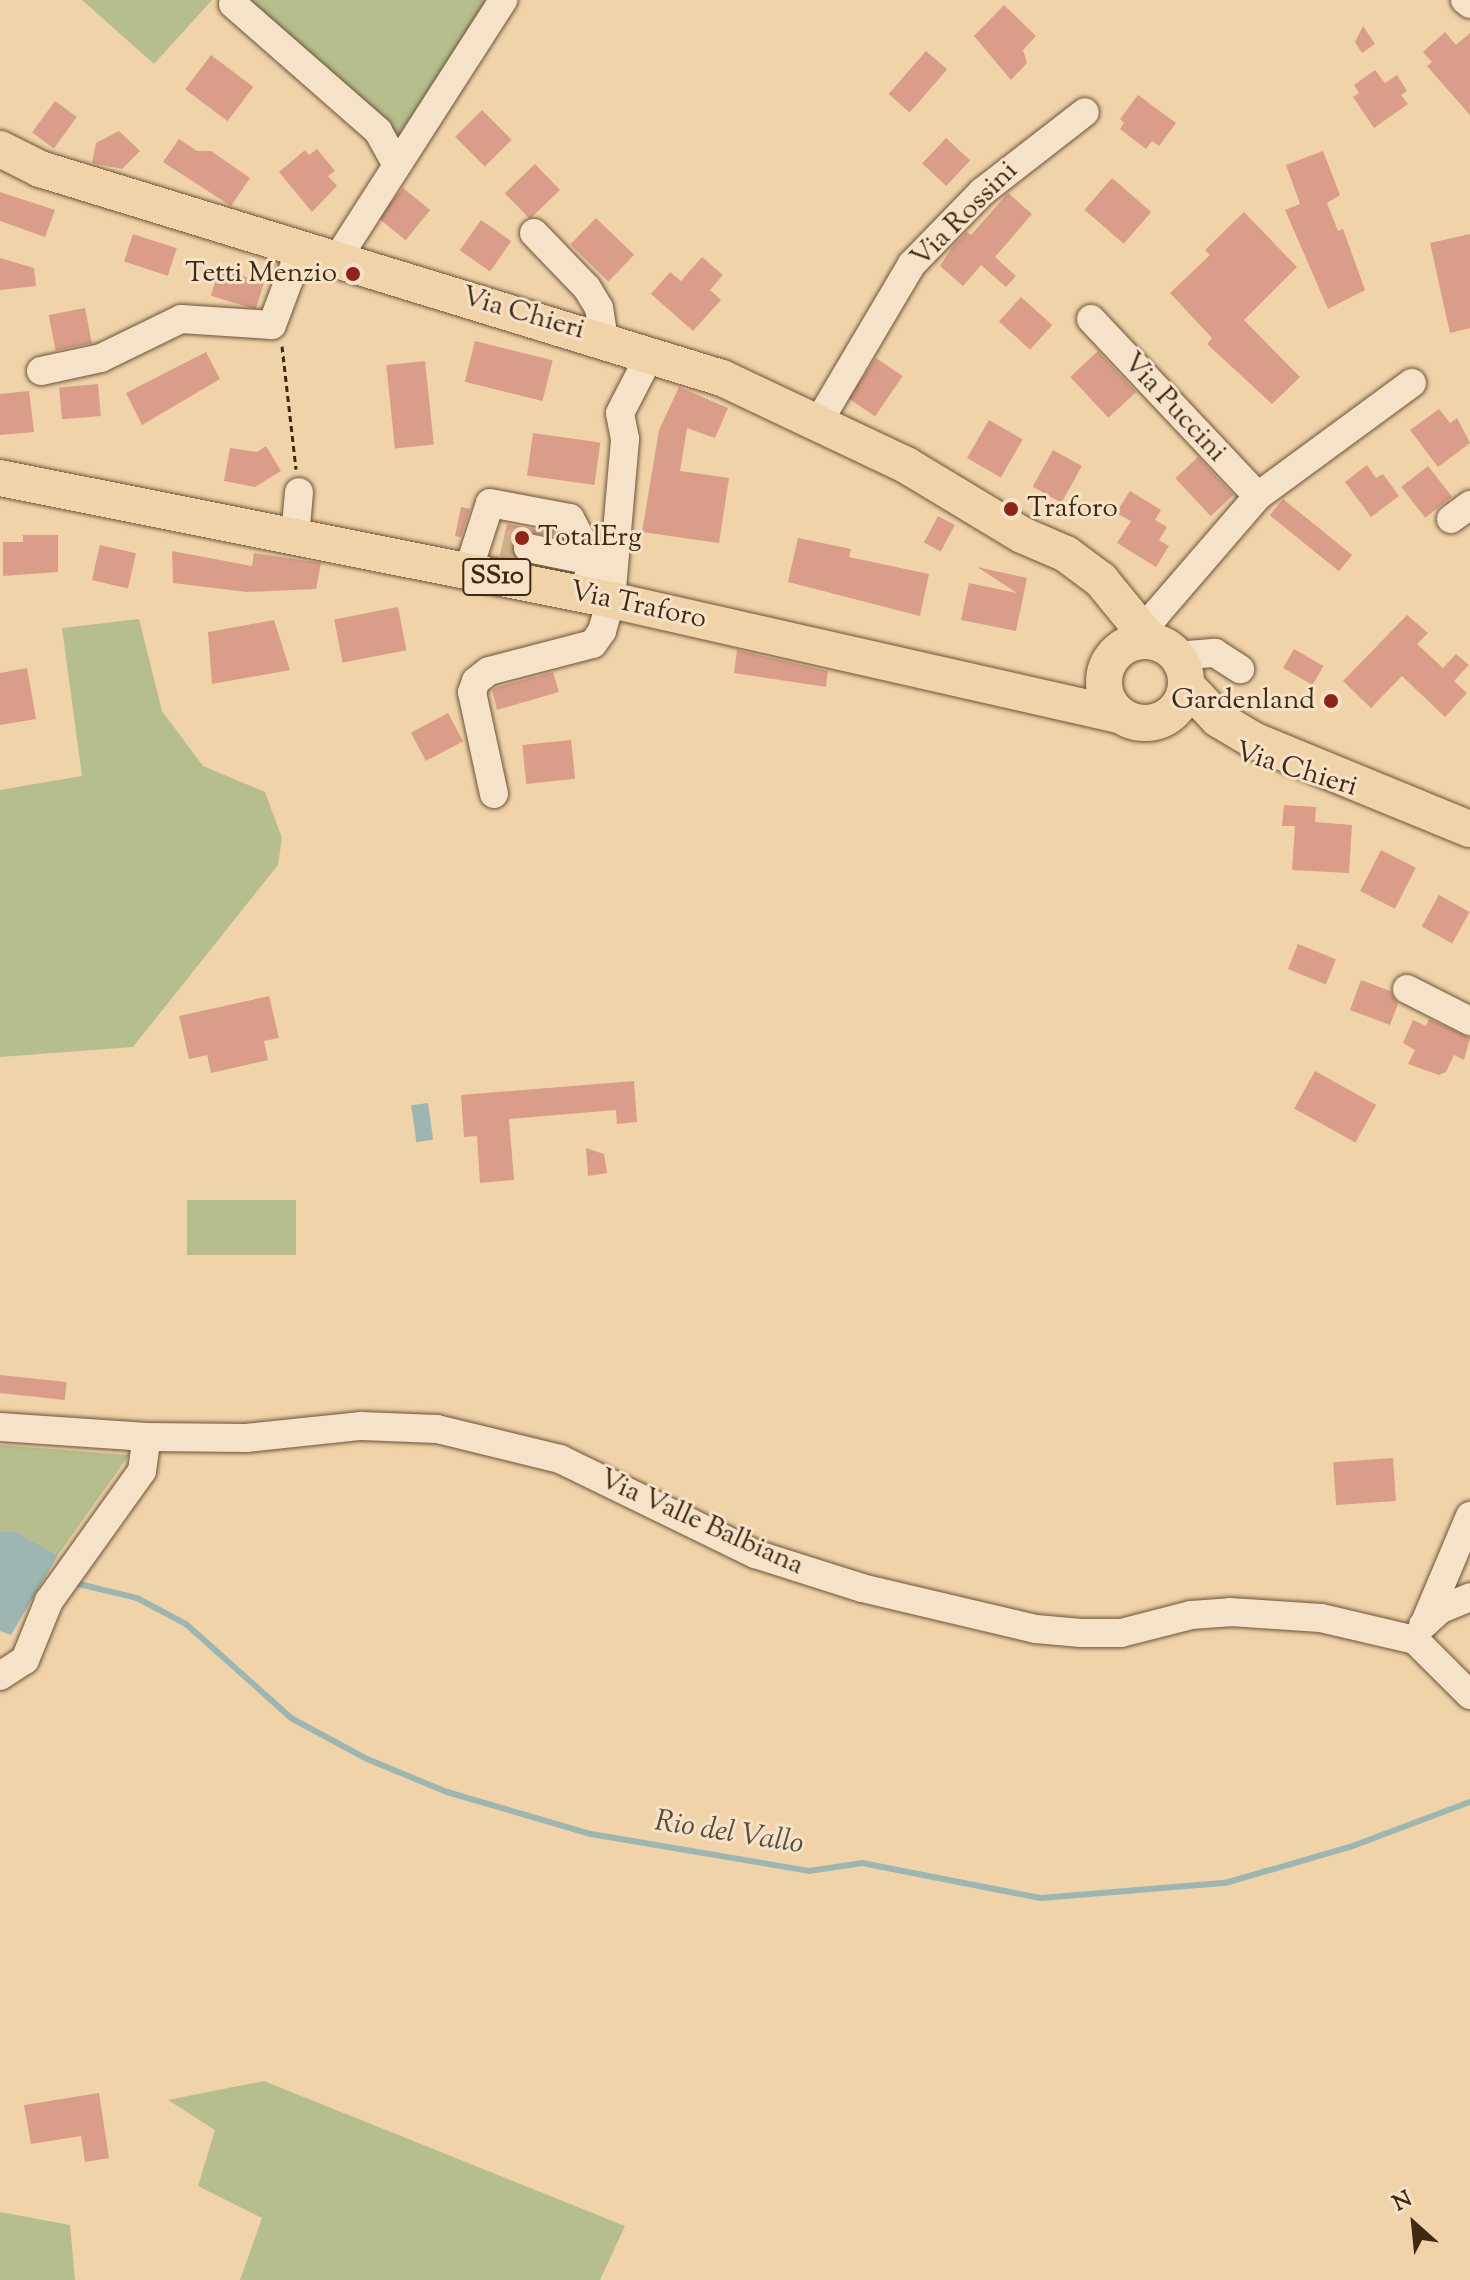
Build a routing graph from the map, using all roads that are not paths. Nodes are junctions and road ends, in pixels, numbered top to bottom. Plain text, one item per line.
1 (503, 0) edge
2 (1465, 0) edge
3 (233, 4) dead end
4 (1470, 4) edge
5 (1085, 112) dead end
6 (0, 149) edge
7 (395, 162) junction
8 (534, 233) dead end
9 (301, 248) junction
10 (337, 259) junction
11 (1091, 319) dead end
12 (604, 338) junction
13 (651, 353) junction
14 (41, 371) dead end
15 (1412, 383) dead end
16 (819, 421) junction
17 (0, 478) edge
18 (299, 492) road end
19 (1258, 496) junction
20 (1022, 535) junction
21 (295, 537) junction
22 (494, 551) junction
23 (596, 585) junction
24 (1110, 661) junction
25 (1174, 661) junction
26 (993, 683) junction
27 (1119, 715) junction
28 (1158, 722) junction
29 (494, 794) dead end
30 (1390, 798) junction
31 (1470, 829) edge
32 (1407, 989) dead end
33 (1470, 1021) edge
34 (0, 1427) edge
35 (147, 1437) junction
36 (1470, 1516) edge
37 (1470, 1597) edge
38 (1420, 1630) junction
39 (0, 1676) edge
40 (1470, 1695) edge

1 - 7 street
2 - 4 street
3 - 7 street
5 - 16 street, Via Rossini
6 - 9 main road, Via Chieri
7 - 10 street
8 - 12 street
9 - 10 main road, Via Chieri
9 - 14 street
10 - 12 main road, Via Chieri
11 - 19 street, Via Puccini
12 - 13 main road, Via Chieri
13 - 16 main road, Via Chieri
13 - 23 street
15 - 19 street
16 - 20 main road, Via Chieri
17 - 21 main road, Via Traforo / SS10
18 - 21 street
19 - 25 street
20 - 24 main road, Via Chieri
20 - 25 main road, Via Chieri
21 - 22 main road, Via Traforo / SS10
22 - 23 main road, Via Traforo / SS10
22 - 23 street
22 - 23 street
23 - 26 main road, Via Traforo / SS10
23 - 29 street
24 - 25 main road
24 - 26 main road, Via Traforo
24 - 27 main road
25 - 28 main road
25 - 30 main road, Via Chieri
26 - 27 main road, Via Traforo
27 - 28 main road
28 - 30 main road, Via Chieri
30 - 31 main road, Via Chieri
32 - 33 street
34 - 35 street, Via Valle Balbiana
35 - 38 street, Via Valle Balbiana
35 - 39 street
36 - 38 street
37 - 38 street
38 - 40 street

